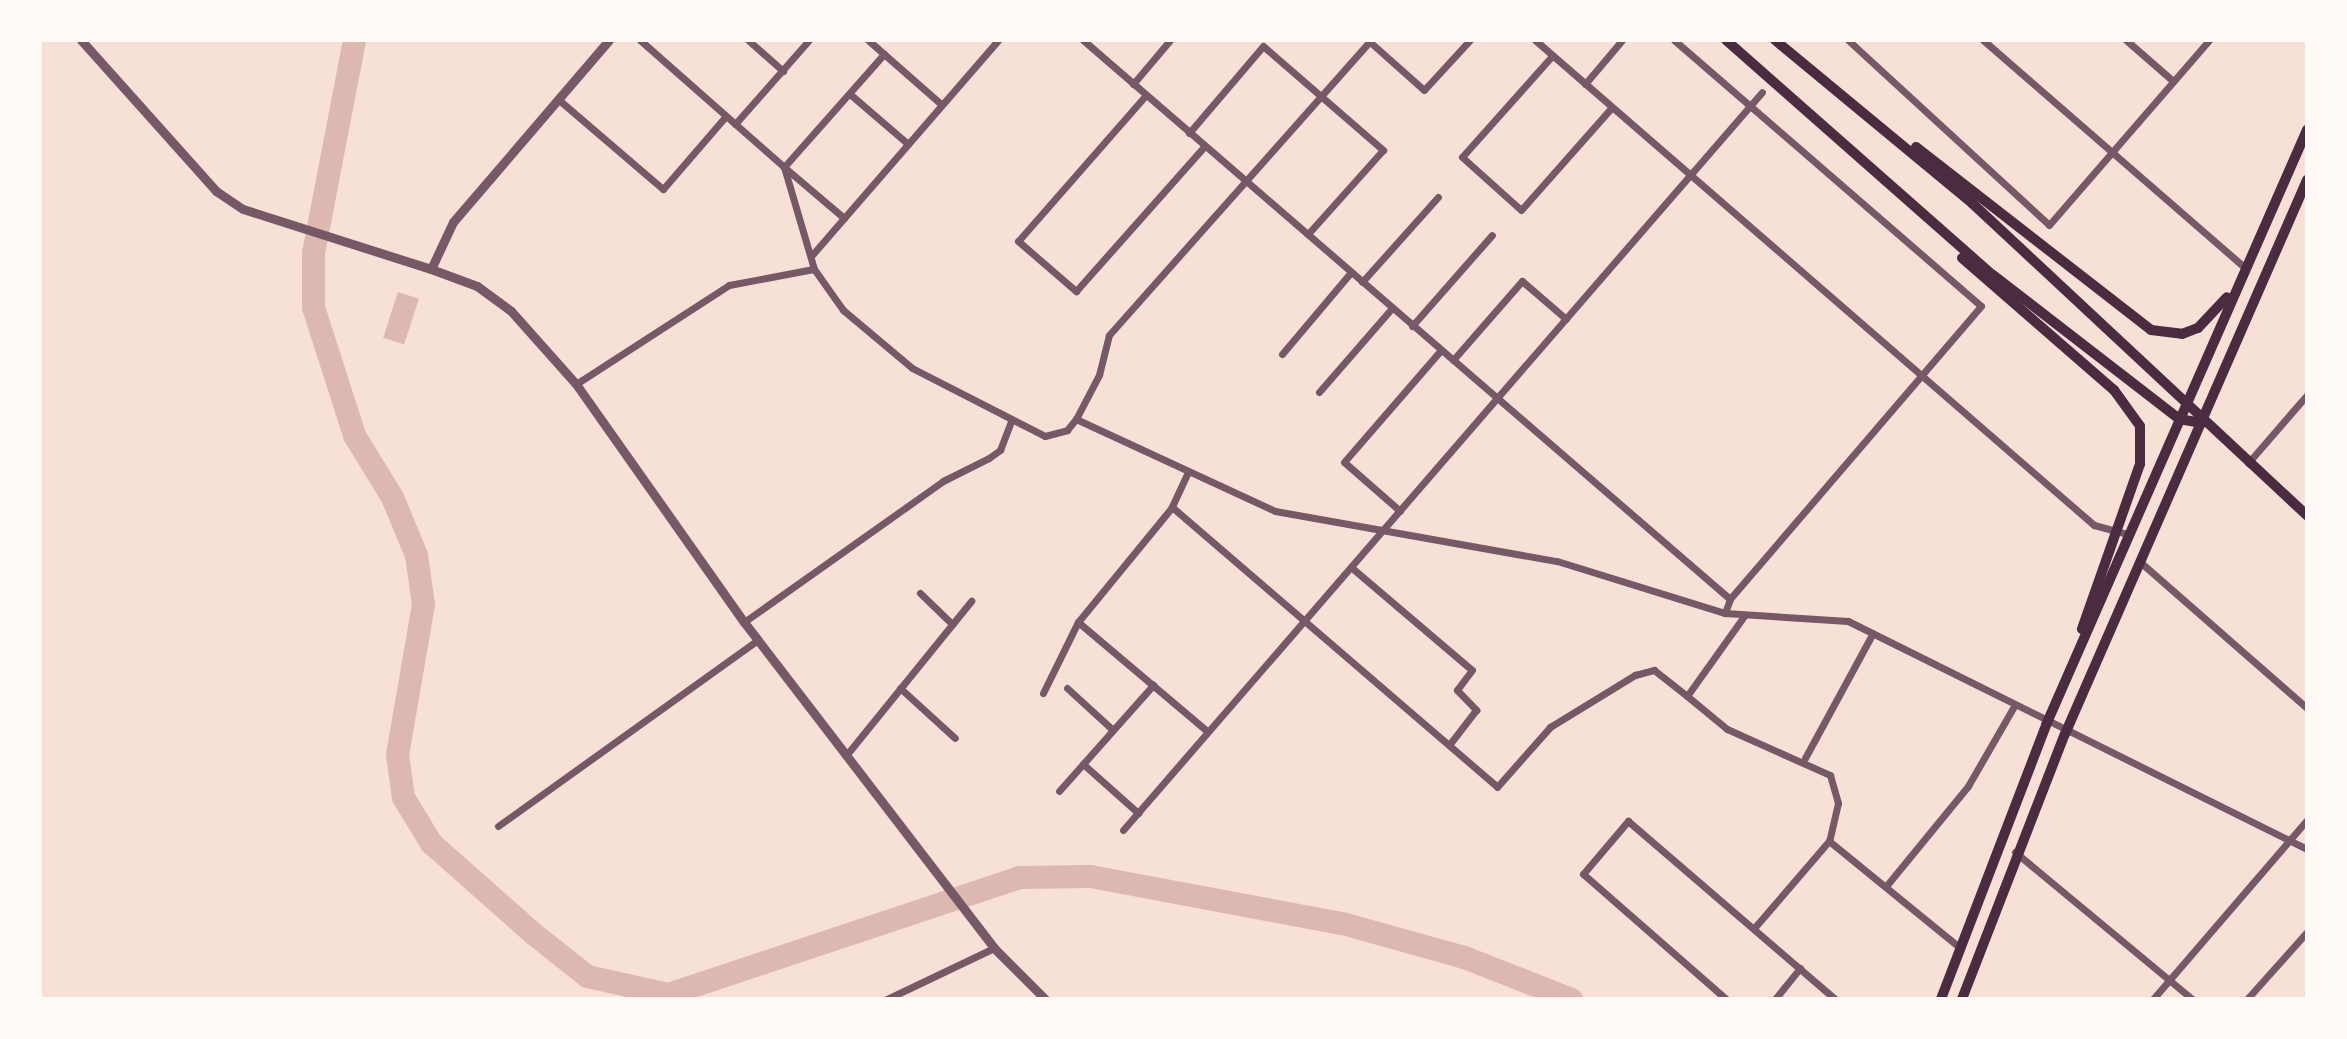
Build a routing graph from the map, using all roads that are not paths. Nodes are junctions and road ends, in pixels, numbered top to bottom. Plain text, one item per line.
1 (81, 40) edge
2 (609, 40) edge
3 (640, 40) edge
4 (748, 40) edge
5 (809, 40) edge
6 (868, 40) edge
7 (998, 40) edge
8 (1083, 40) edge
9 (1170, 40) edge
10 (1469, 40) edge
11 (1535, 40) edge
12 (1622, 40) edge
13 (1674, 40) edge
14 (1726, 40) edge
15 (1775, 40) edge
16 (1847, 40) edge
17 (1983, 40) edge
18 (2126, 40) edge
19 (2209, 40) edge
20 (1371, 41) edge
21 (884, 54) junction
22 (1552, 56) junction
23 (783, 71) junction
24 (2173, 81) junction
25 (1584, 83) junction
26 (1829, 83) junction
27 (1133, 84) junction
28 (1762, 93) dead end
29 (850, 95) junction
30 (1146, 95) junction
31 (1324, 98) junction
32 (559, 100) junction
33 (942, 105) junction
34 (1612, 107) junction
35 (1749, 109) junction
36 (726, 116) junction
37 (735, 124) junction
38 (2307, 130) edge
39 (1189, 133) junction
40 (908, 144) junction
41 (1204, 147) junction
42 (2109, 153) junction
43 (784, 167) junction
44 (1690, 176) junction
45 (2307, 180) edge
46 (1248, 184) junction
47 (1438, 197) dead end
48 (1915, 211) junction
49 (844, 218) junction
50 (1308, 234) junction
51 (1492, 235) dead end
52 (812, 255) junction
53 (2244, 267) junction
54 (431, 269) junction
55 (814, 269) junction
56 (1351, 272) junction
57 (1362, 282) junction
58 (2235, 287) junction
59 (1392, 308) junction
60 (1566, 318) junction
61 (1412, 326) junction
62 (1441, 350) junction
63 (1282, 354) dead end
64 (1453, 360) junction
65 (1922, 374) junction
66 (576, 384) junction
67 (1319, 392) dead end
68 (2307, 395) edge
69 (1497, 398) junction
70 (2188, 400) junction
71 (1076, 419) junction
72 (2179, 419) junction
73 (1012, 422) junction
74 (2202, 423) junction
75 (2247, 464) junction
76 (1188, 472) junction
77 (1172, 506) junction
78 (1400, 510) junction
79 (2307, 516) edge
80 (1385, 528) junction
81 (2114, 531) junction
82 (2127, 534) junction
83 (2139, 561) junction
84 (1352, 568) junction
85 (920, 593) dead end
86 (1730, 599) junction
87 (971, 601) dead end
88 (1725, 613) junction
89 (1744, 616) junction
90 (1307, 620) junction
91 (744, 622) junction
92 (1078, 622) junction
93 (952, 624) junction
94 (1873, 633) junction
95 (758, 640) junction
96 (2076, 655) junction
97 (1153, 685) junction
98 (900, 688) junction
99 (1067, 688) dead end
100 (1043, 693) dead end
101 (1687, 696) junction
102 (2014, 708) junction
103 (2307, 708) edge
104 (2046, 724) junction
105 (1113, 730) junction
106 (1208, 732) junction
107 (2065, 733) junction
108 (955, 738) dead end
109 (1449, 745) junction
110 (848, 753) junction
111 (1805, 758) junction
112 (1083, 764) junction
113 (1059, 790) dead end
114 (1138, 813) junction
115 (2307, 820) edge
116 (498, 826) dead end
117 (1123, 830) dead end
118 (2290, 840) junction
119 (1829, 841) junction
120 (2307, 849) edge
121 (2015, 852) junction
122 (1887, 885) junction
123 (1755, 928) junction
124 (2307, 932) edge
125 (994, 948) junction
126 (1961, 948) junction
127 (1800, 968) junction
128 (2170, 979) junction
129 (887, 999) edge
130 (1045, 999) edge
131 (1726, 999) edge
132 (1775, 999) edge
133 (1835, 999) edge
134 (1941, 999) edge
135 (1962, 999) edge
136 (2153, 999) edge
137 (2192, 999) edge
138 (2247, 999) edge

1 - 54 street
2 - 32 street
3 - 36 street
4 - 23 street
5 - 23 street
6 - 21 street
7 - 33 street
8 - 27 street
9 - 27 street
10 - 20 street
11 - 22 street
12 - 25 street
13 - 35 street
14 - 48 highway
15 - 26 highway
16 - 42 street
17 - 42 street
18 - 24 street
19 - 24 street
20 - 31 street
21 - 29 street
21 - 33 street
22 - 25 street
22 - 34 street
23 - 37 street
24 - 42 street
25 - 34 street
26 - 58 highway
26 - 70 highway
27 - 30 street
28 - 35 street
29 - 40 street
29 - 43 street
30 - 39 street
30 - 41 street
31 - 39 street
31 - 46 street
31 - 50 street
32 - 36 street
32 - 54 street
33 - 40 street
34 - 44 street
35 - 44 street
35 - 65 street
36 - 37 street
37 - 43 street
38 - 53 highway
39 - 41 street
40 - 49 street
41 - 46 street
42 - 53 street
43 - 49 street
43 - 52 street
44 - 60 street
44 - 65 street
45 - 74 highway
46 - 50 street
46 - 71 street
47 - 57 street
48 - 72 highway
48 - 81 highway
49 - 52 street
50 - 56 street
51 - 61 street
52 - 55 street
53 - 58 highway
54 - 66 street
55 - 66 street
55 - 73 street
56 - 57 street
56 - 63 street
57 - 59 street
58 - 70 highway
59 - 61 street
59 - 67 street
60 - 64 street
60 - 69 street
61 - 62 street
62 - 64 street
62 - 78 street
64 - 69 street
65 - 81 street
65 - 86 street
66 - 91 street
68 - 75 street
69 - 78 street
69 - 86 street
70 - 72 highway
70 - 74 highway
71 - 73 street
71 - 76 street
72 - 74 highway
72 - 82 highway
73 - 91 street
74 - 75 highway
74 - 83 highway
75 - 79 highway
76 - 77 street
76 - 80 street
77 - 90 street
77 - 92 street
78 - 80 street
80 - 84 street
80 - 88 street
81 - 82 street
81 - 96 highway
82 - 96 highway
83 - 103 street
83 - 107 highway
84 - 90 street
84 - 109 street
85 - 93 street
86 - 88 street
87 - 93 street
88 - 89 street
89 - 94 street
89 - 101 street
90 - 106 street
90 - 109 street
91 - 95 street
92 - 97 street
92 - 100 street
93 - 98 street
94 - 102 street
94 - 111 street
95 - 110 street
95 - 116 street
96 - 104 highway
97 - 105 street
97 - 106 street
98 - 108 street
98 - 110 street
99 - 105 street
101 - 109 street
101 - 111 street
102 - 104 street
102 - 122 street
104 - 107 street
104 - 126 highway
105 - 112 street
106 - 114 street
107 - 118 street
107 - 121 highway
110 - 125 street
111 - 119 street
112 - 113 street
112 - 114 street
114 - 117 street
115 - 118 street
118 - 120 street
118 - 128 street
119 - 122 street
119 - 123 street
121 - 128 street
121 - 135 highway
122 - 126 street
123 - 127 street
123 - 131 street
124 - 138 street
125 - 129 street
125 - 130 street
126 - 134 highway
127 - 132 street
127 - 133 street
128 - 136 street
128 - 137 street

